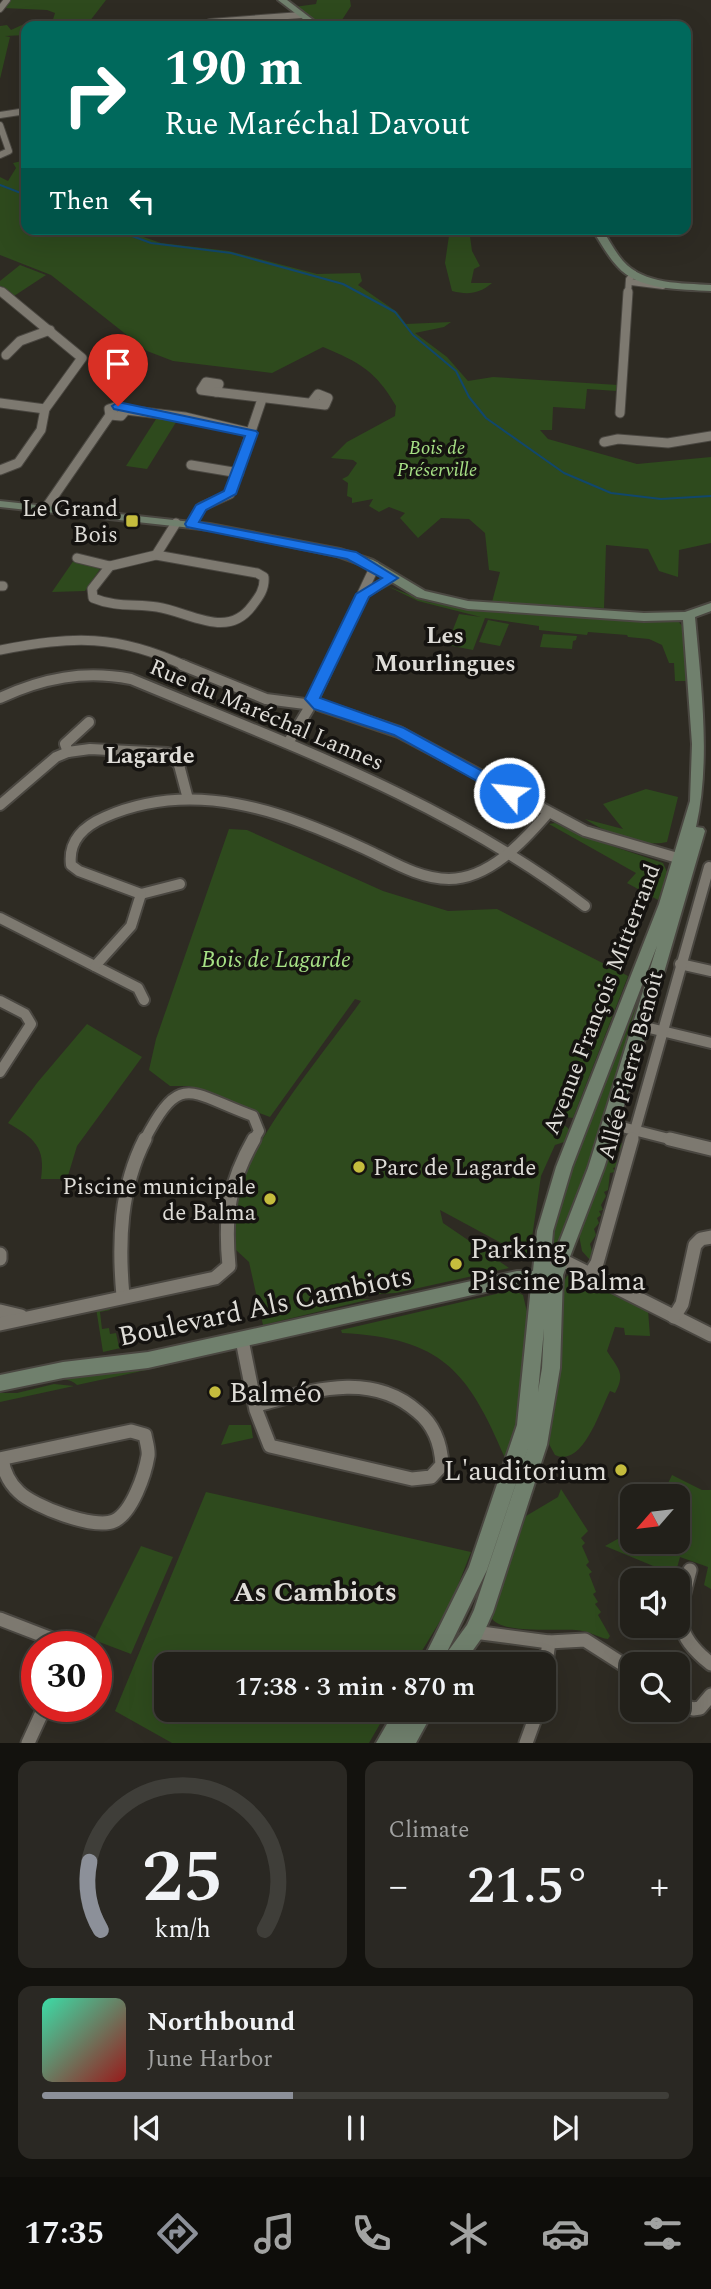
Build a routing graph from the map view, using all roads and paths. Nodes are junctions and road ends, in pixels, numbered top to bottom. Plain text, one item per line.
1 (7, 0) edge
2 (282, 0) edge
3 (0, 9) edge
4 (301, 15) junction
5 (223, 21) edge
6 (310, 21) edge
7 (21, 112) edge
8 (0, 115) edge
9 (0, 125) edge
10 (0, 155) edge
11 (601, 235) edge
12 (632, 278) junction
13 (711, 289) edge
14 (0, 290) edge
15 (50, 330) junction
16 (6, 355) dead end
17 (216, 392) dead end
18 (262, 398) junction
19 (0, 403) edge
20 (311, 403) dead end
21 (46, 409) junction
22 (620, 413) dead end
23 (252, 433) junction
24 (711, 436) edge
25 (604, 442) dead end
26 (191, 465) dead end
27 (0, 471) edge
28 (239, 473) junction
29 (0, 504) edge
30 (45, 509) junction
31 (176, 523) junction
32 (191, 524) junction
33 (156, 555) junction
34 (77, 558) dead end
35 (110, 566) junction
36 (375, 566) junction
37 (392, 578) junction
38 (363, 594) junction
39 (711, 607) edge
40 (693, 615) junction
41 (0, 650) edge
42 (0, 698) edge
43 (311, 704) junction
44 (89, 722) dead end
45 (288, 743) junction
46 (68, 752) junction
47 (188, 799) junction
48 (0, 804) edge
49 (548, 813) junction
50 (505, 853) junction
51 (686, 861) junction
52 (710, 867) edge
53 (180, 884) dead end
54 (141, 894) junction
55 (585, 906) dead end
56 (0, 919) edge
57 (680, 964) junction
58 (95, 967) junction
59 (711, 971) edge
60 (144, 1000) dead end
61 (0, 1001) edge
62 (641, 1026) junction
63 (663, 1031) junction
64 (711, 1043) edge
65 (0, 1072) edge
66 (610, 1124) junction
67 (634, 1131) junction
68 (711, 1149) edge
69 (711, 1237) edge
70 (560, 1259) junction
71 (590, 1273) junction
72 (546, 1274) junction
73 (123, 1296) junction
74 (0, 1311) edge
75 (24, 1317) junction
76 (674, 1317) junction
77 (0, 1324) edge
78 (711, 1335) edge
79 (242, 1340) junction
80 (0, 1383) edge
81 (257, 1405) junction
82 (1, 1459) edge
83 (0, 1619) edge
84 (454, 1621) junction
85 (31, 1631) edge
86 (474, 1632) junction
87 (684, 1638) edge
88 (549, 1642) junction
89 (437, 1652) edge
90 (460, 1652) edge
91 (548, 1652) edge
92 (620, 1662) edge
93 (711, 1664) edge
94 (711, 1695) edge
95 (690, 1708) edge
96 (38, 1722) edge
97 (399, 1722) edge
98 (417, 1722) edge
99 (534, 1722) edge
100 (28, 1743) edge
101 (386, 1743) edge
102 (405, 1743) edge
103 (527, 1743) edge

1 - 3 street
2 - 4 street
4 - 5 street
4 - 6 street
7 - 8 street
9 - 10 street
11 - 12 street
12 - 13 street
12 - 22 street
14 - 15 street
15 - 16 street
15 - 21 street
17 - 18 street
18 - 20 street
18 - 23 street
19 - 21 street
21 - 27 street
23 - 28 street
23 - 30 street
24 - 25 street
26 - 28 street
28 - 32 street
29 - 30 street
30 - 31 street
31 - 32 street
31 - 33 street
32 - 36 street
33 - 35 street
33 - 35 street
34 - 35 street
36 - 37 street
36 - 38 street
37 - 38 street
37 - 40 street
38 - 43 street
39 - 40 street
40 - 51 street
41 - 43 street
42 - 45 street, Rue du Maréchal Lannes
43 - 45 street
43 - 49 street
44 - 46 street
45 - 50 street, Rue du Maréchal Lannes
46 - 47 street
46 - 48 street
47 - 50 street
47 - 54 street
49 - 50 street
49 - 51 street
50 - 55 street, Rue du Maréchal Lannes
51 - 52 street
51 - 62 street, Avenue François Mitterrand
51 - 72 street, Avenue François Mitterrand
52 - 57 street, Allée Pierre Benoît
53 - 54 street
54 - 58 street
56 - 58 street
57 - 59 street
57 - 63 street, Allée Pierre Benoît
58 - 60 street
61 - 65 street
62 - 63 street
62 - 66 street, Avenue François Mitterrand
63 - 64 street
63 - 67 street, Allée Pierre Benoît
66 - 67 street
66 - 70 street, Avenue François Mitterrand
67 - 68 street
67 - 71 street, Allée Pierre Benoît
69 - 76 street
70 - 71 street
70 - 72 street, Avenue François Mitterrand
71 - 76 street
72 - 79 street, Boulevard Als Cambiots
72 - 84 street, Avenue François Mitterrand
72 - 86 street, Avenue François Mitterrand
73 - 73 street
73 - 75 street
74 - 75 street
75 - 77 street
76 - 78 street
79 - 80 street, Boulevard Als Cambiots
79 - 81 street
81 - 81 street
82 - 82 street
83 - 85 street
84 - 86 street
84 - 89 street, Avenue François Mitterrand
86 - 88 street
86 - 90 street, Avenue François Mitterrand
87 - 93 street
88 - 91 street
88 - 92 street
94 - 95 street
96 - 100 street
97 - 101 street
98 - 102 street
99 - 103 street

